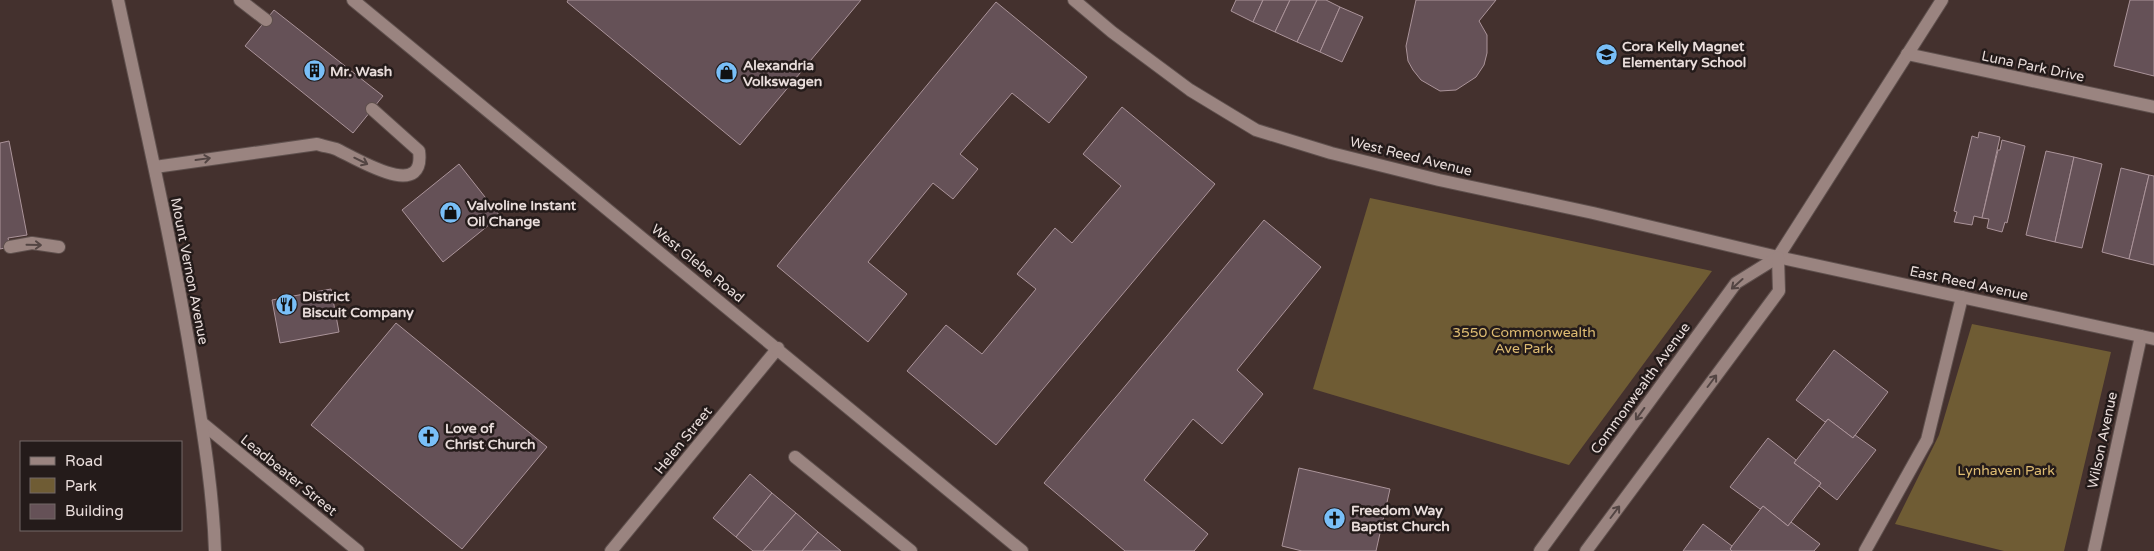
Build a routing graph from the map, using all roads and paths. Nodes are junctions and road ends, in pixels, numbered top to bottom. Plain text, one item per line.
1 (118, 0) edge
2 (240, 0) edge
3 (353, 0) edge
4 (1074, 0) edge
5 (1942, 0) edge
6 (266, 20) dead end
7 (1907, 54) junction
8 (2154, 107) edge
9 (372, 110) dead end
10 (155, 167) junction
11 (59, 247) dead end
12 (10, 248) dead end
13 (1778, 257) junction
14 (1962, 297) junction
15 (2141, 336) junction
16 (2154, 339) edge
17 (778, 348) junction
18 (202, 423) junction
19 (795, 457) dead end
20 (214, 551) edge
21 (358, 551) edge
22 (611, 551) edge
23 (912, 551) edge
24 (1022, 551) edge
25 (1540, 551) edge
26 (1586, 551) edge
27 (1865, 551) edge
28 (2094, 551) edge

1 - 10 street, Mount Vernon Avenue
2 - 6 street
3 - 17 street, West Glebe Road
4 - 13 street, West Reed Avenue
5 - 7 street, Commonwealth Avenue
7 - 8 street, Luna Park Drive
7 - 13 street, Commonwealth Avenue
10 -> 9 street
10 - 18 street, Mount Vernon Avenue
12 -> 11 street
13 - 14 street, East Reed Avenue
13 -> 25 street, Commonwealth Avenue
26 -> 13 street
14 - 15 street, East Reed Avenue
14 - 27 street
15 - 16 street, East Reed Avenue
15 - 28 street, Wilson Avenue
17 - 22 street, Helen Street
17 - 24 street, West Glebe Road
18 - 20 street, Mount Vernon Avenue
18 - 21 street, Leadbeater Street
19 - 23 street

